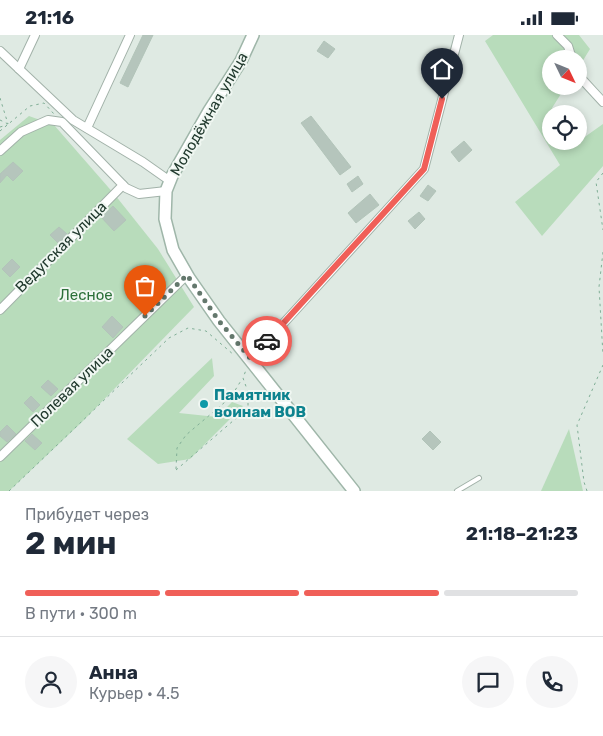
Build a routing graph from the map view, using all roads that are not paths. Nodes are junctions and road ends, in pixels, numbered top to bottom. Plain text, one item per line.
1 (35, 35) edge
2 (130, 35) edge
3 (253, 35) edge
4 (459, 35) edge
5 (557, 35) edge
6 (569, 50) edge
7 (0, 51) edge
8 (19, 69) junction
9 (588, 86) edge
10 (603, 102) edge
11 (87, 128) junction
12 (0, 151) edge
13 (123, 185) junction
14 (168, 186) junction
15 (187, 275) junction
16 (0, 310) edge
17 (251, 359) junction
18 (0, 457) edge
19 (479, 478) dead end
20 (354, 491) edge
21 (457, 491) edge

1 - 8 street
2 - 11 street
3 - 14 main road, Молодёжная улица
4 - 17 street
5 - 6 street
7 - 8 street
8 - 11 street
9 - 10 street
11 - 14 street
12 - 13 street
13 - 14 street
13 - 16 street, Ведугская улица
14 - 15 main road, Молодёжная улица
15 - 17 main road, Молодёжная улица
15 - 18 street, Полевая улица
17 - 20 main road, Молодёжная улица
19 - 21 lane

